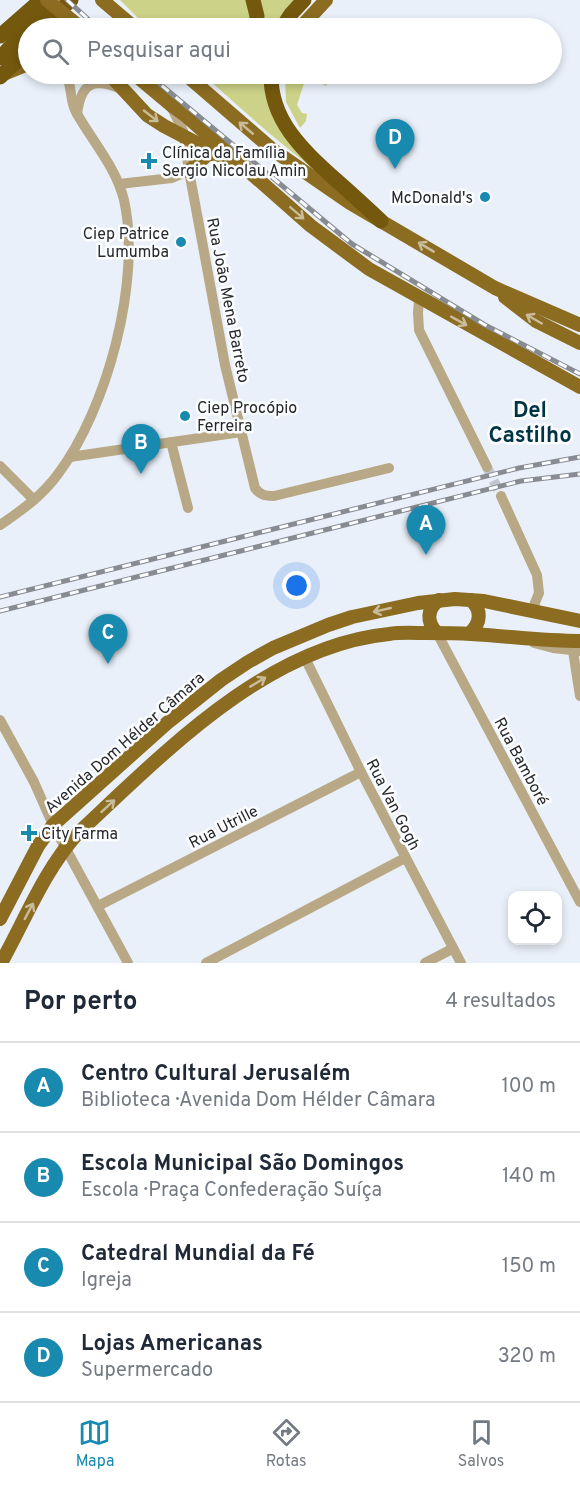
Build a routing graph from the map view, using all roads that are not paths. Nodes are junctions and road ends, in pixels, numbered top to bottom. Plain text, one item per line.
1 (41, 0) edge
2 (49, 0) edge
3 (74, 0) edge
4 (253, 0) edge
5 (304, 0) edge
6 (326, 0) edge
7 (106, 3) edge
8 (20, 18) edge
9 (38, 18) edge
10 (52, 18) edge
11 (59, 18) edge
12 (70, 18) edge
13 (123, 18) edge
14 (257, 18) edge
15 (288, 18) edge
16 (309, 18) edge
17 (18, 20) edge
18 (0, 36) edge
19 (18, 44) edge
20 (18, 49) edge
21 (18, 56) edge
22 (18, 65) edge
23 (0, 68) edge
24 (70, 84) edge
25 (93, 84) edge
26 (106, 84) edge
27 (118, 84) edge
28 (146, 84) edge
29 (197, 84) edge
30 (271, 84) edge
31 (123, 90) junction
32 (171, 105) junction
33 (77, 114) junction
34 (184, 137) junction
35 (217, 153) junction
36 (189, 171) junction
37 (254, 174) junction
38 (119, 184) junction
39 (381, 220) junction
40 (495, 288) junction
41 (419, 299) junction
42 (580, 325) edge
43 (580, 343) edge
44 (580, 387) edge
45 (241, 432) junction
46 (171, 442) junction
47 (70, 457) junction
48 (0, 466) edge
49 (487, 467) tunnel mouth
50 (389, 468) dead end
51 (501, 496) tunnel mouth
52 (34, 500) junction
53 (188, 508) dead end
54 (0, 525) edge
55 (439, 600) junction
56 (471, 600) junction
57 (532, 610) junction
58 (580, 615) edge
59 (557, 616) junction
60 (580, 621) edge
61 (437, 633) junction
62 (470, 633) junction
63 (578, 648) edge
64 (304, 658) junction
65 (580, 696) edge
66 (0, 720) edge
67 (361, 772) junction
68 (53, 825) junction
69 (66, 846) junction
70 (405, 858) junction
71 (580, 902) edge
72 (98, 906) junction
73 (0, 919) edge
74 (452, 949) junction
75 (7, 960) edge
76 (128, 963) edge
77 (206, 963) edge
78 (425, 963) edge
79 (461, 963) edge

1 - 8 highway
2 - 9 highway
2 - 12 main road, bridge
3 - 10 highway
3 - 11 highway
4 - 14 highway
5 - 15 highway
6 - 16 main road
7 - 13 main road
17 - 18 highway
19 - 23 highway
20 - 23 highway
21 - 23 highway
22 - 23 main road
24 - 33 street
25 - 33 street
26 - 31 street
27 - 31 main road
28 - 32 main road
39 -> 29 main road
30 - 39 highway
31 -> 34 main road
32 - 34 street, Rua João Mena Barreto
32 - 37 main road
33 - 38 street
34 - 35 main road
34 - 36 street, Rua João Mena Barreto
35 - 36 main road
35 - 37 main road
36 - 38 street
36 - 45 street, Rua João Mena Barreto
37 -> 41 main road
38 - 47 street
40 -> 39 main road
40 - 42 main road
43 -> 40 main road
41 -> 44 main road
41 - 49 street
45 - 46 street
45 - 50 street, Rua João Mena Barreto
46 - 47 street
46 - 53 street
47 - 52 street
48 - 52 street
51 - 57 street
52 - 54 street
55 - 56 main road, Avenida Dom Hélder Câmara
55 - 61 main road
55 -> 68 main road, Avenida Dom Hélder Câmara
56 - 57 main road, Avenida Dom Hélder Câmara
56 - 62 main road
57 - 59 main road, Avenida Dom Hélder Câmara
58 - 59 street, Avenida Dom Hélder Câmara
59 - 60 main road, Avenida Dom Hélder Câmara
61 - 62 main road
61 - 64 main road
61 - 71 street, Rua Bamboré
62 - 63 main road
63 - 65 street
64 - 67 street, Rua Van Gogh
69 -> 64 main road
66 - 68 street
67 - 70 street, Rua Van Gogh
67 - 72 street, Rua Utrille
68 - 69 street
68 - 73 main road, Avenida Dom Hélder Câmara
69 - 72 street
75 -> 69 main road
70 - 74 street, Rua Van Gogh
70 - 77 street
72 - 76 street
74 - 78 street
74 - 79 street, Rua Van Gogh

